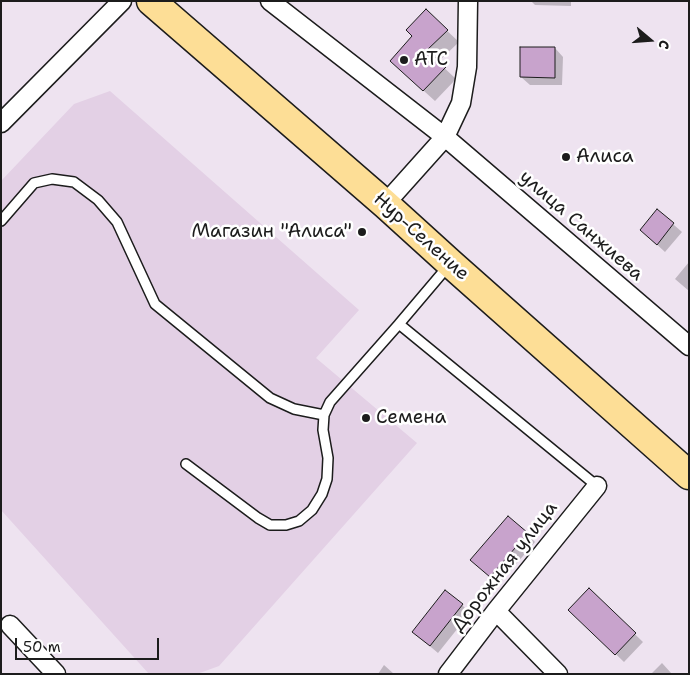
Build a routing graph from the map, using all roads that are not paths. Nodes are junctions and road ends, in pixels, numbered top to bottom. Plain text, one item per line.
1 (122, 1) edge
2 (151, 1) edge
3 (270, 1) edge
4 (468, 1) edge
5 (1, 123) edge
6 (445, 137) junction
7 (385, 204) junction
8 (1, 221) edge
9 (450, 264) junction
10 (400, 324) junction
11 (689, 346) edge
12 (324, 415) junction
13 (186, 464) dead end
14 (689, 475) edge
15 (596, 486) joint
16 (496, 611) junction
17 (10, 625) dead end
18 (56, 674) edge
19 (448, 674) edge
20 (558, 674) edge

1 - 5 street
2 - 7 highway, Нур-Селение
3 - 6 street, улица Санжиева
4 - 6 street
6 - 7 street
6 - 11 street, улица Санжиева
7 - 9 highway, Нур-Селение
8 - 12 lane
9 - 10 lane
9 - 14 highway, Нур-Селение
10 - 12 lane
10 - 15 lane
12 - 13 lane
15 - 16 street, Дорожная улица
16 - 19 street, Дорожная улица
16 - 20 street
17 - 18 street

